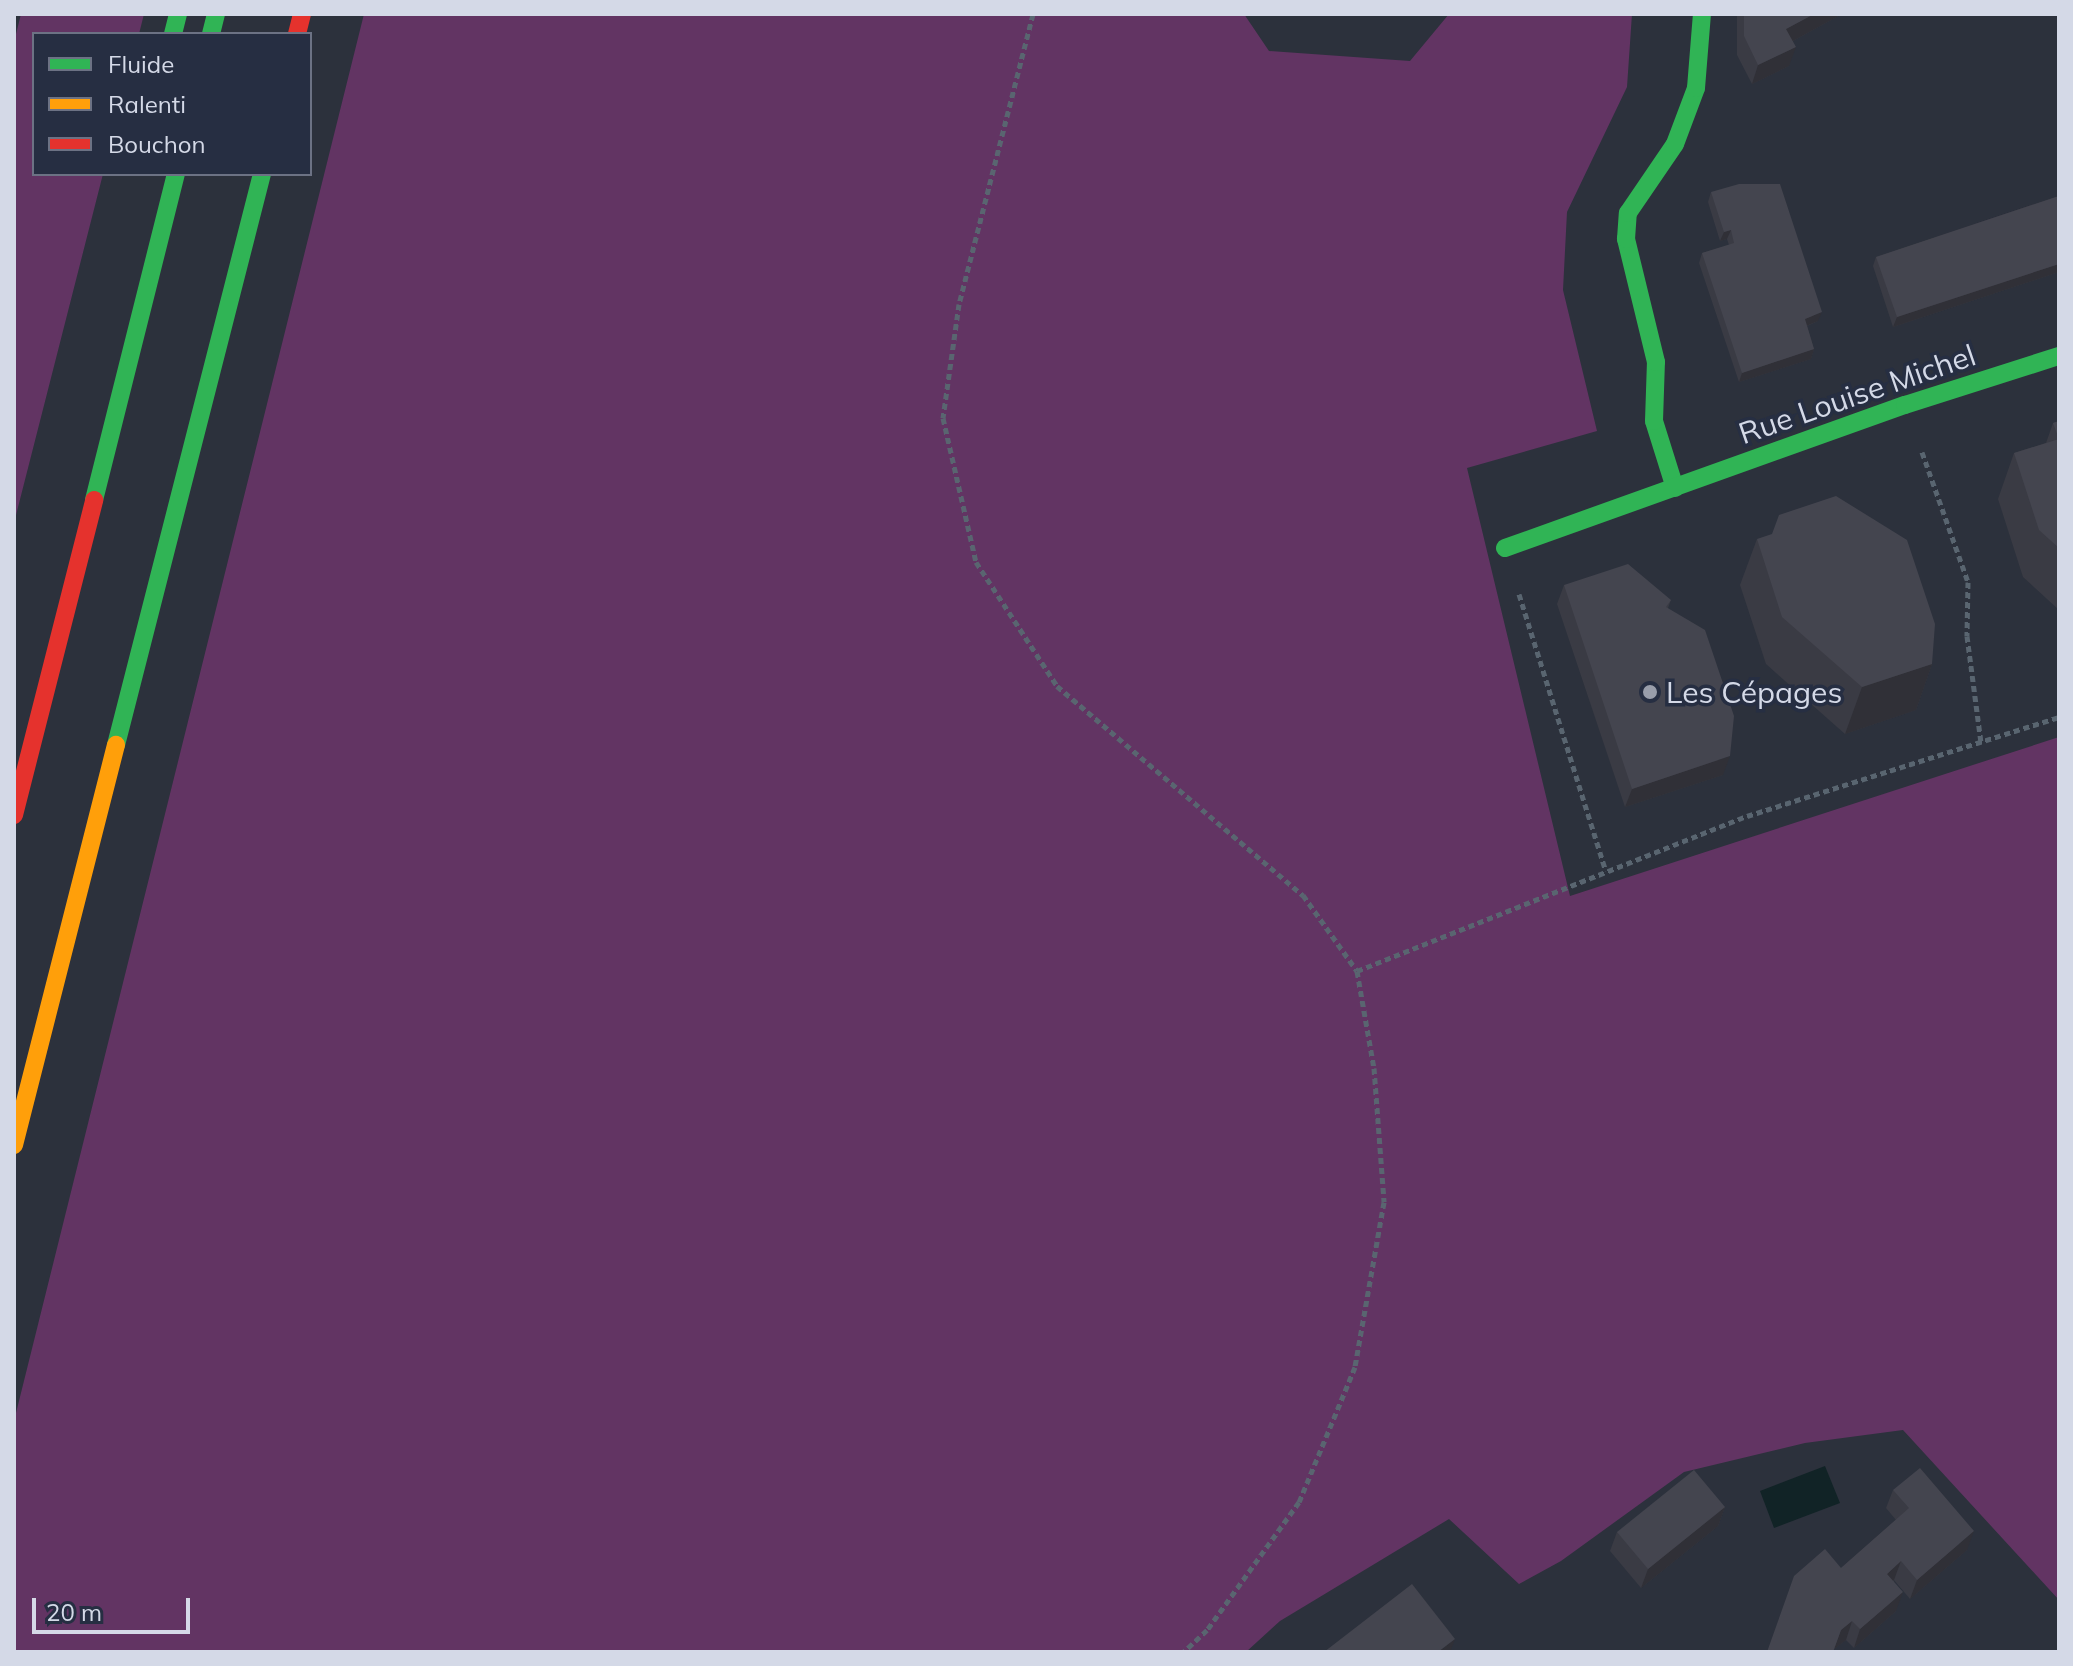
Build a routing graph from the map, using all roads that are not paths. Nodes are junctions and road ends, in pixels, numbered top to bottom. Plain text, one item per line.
1 (1702, 14) edge
2 (176, 176) edge
3 (261, 176) edge
4 (146, 206) dead end
5 (137, 333) junction
6 (2059, 356) edge
7 (1675, 488) junction
8 (1505, 548) road end
9 (14, 815) edge
10 (14, 1145) edge

1 - 7 main road
2 - 5 main road
3 - 10 main road
4 - 5 main road
5 - 9 main road
6 - 7 main road, Rue Louise Michel
7 - 8 main road, Rue Louise Michel

